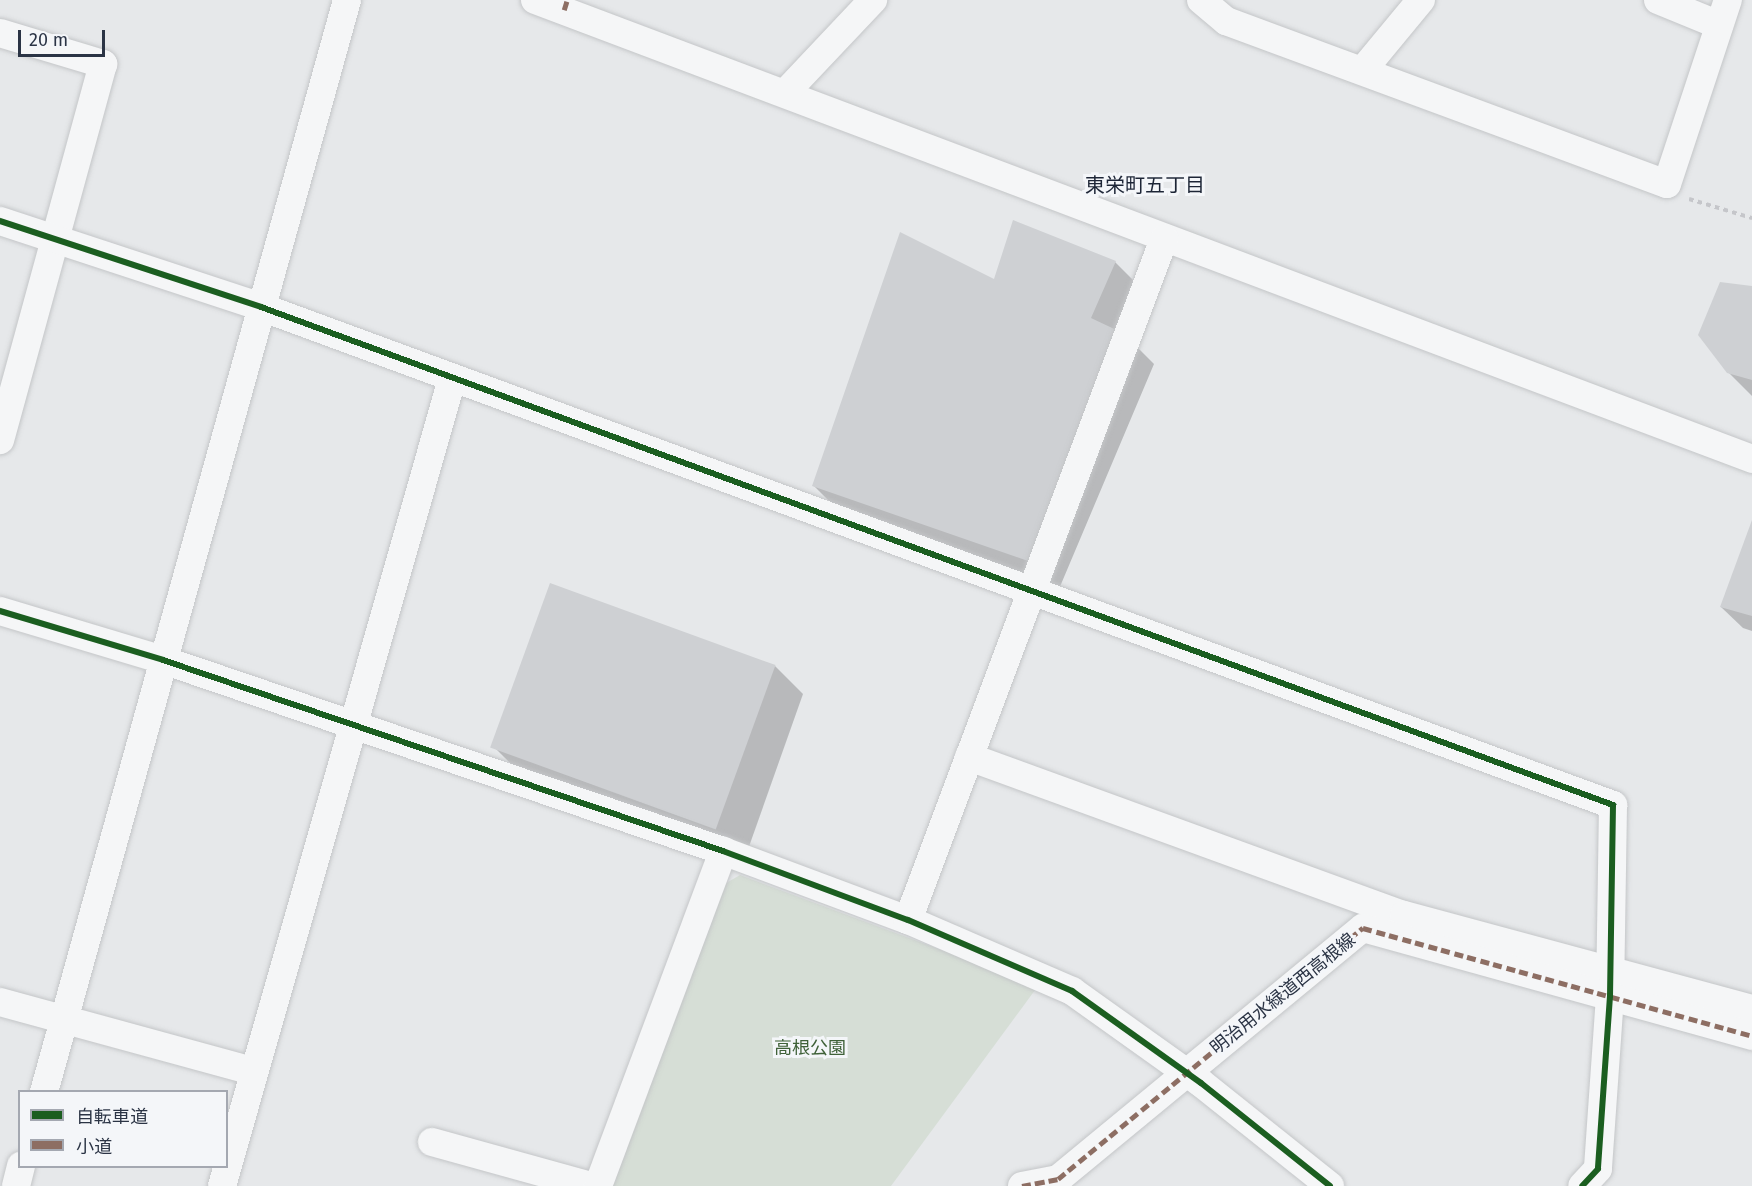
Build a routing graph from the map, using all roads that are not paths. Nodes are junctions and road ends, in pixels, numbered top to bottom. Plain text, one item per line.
1 (347, 0) edge
2 (535, 0) edge
3 (873, 0) edge
4 (1201, 0) edge
5 (1421, 0) edge
6 (1658, 0) edge
7 (565, 5) edge
8 (1723, 13) edge
9 (0, 33) edge
10 (1363, 70) junction
11 (786, 92) junction
12 (0, 221) edge
13 (1164, 239) junction
14 (56, 240) junction
15 (261, 307) junction
16 (452, 379) junction
17 (0, 440) edge
18 (1752, 459) edge
19 (1032, 589) junction
20 (0, 611) edge
21 (163, 660) junction
22 (353, 723) junction
23 (969, 757) junction
24 (723, 851) junction
25 (1404, 915) junction
26 (909, 920) junction
27 (1382, 933) junction
28 (1610, 984) junction
29 (0, 1002) edge
30 (1752, 1009) edge
31 (64, 1022) junction
32 (1752, 1036) edge
33 (253, 1071) junction
34 (1193, 1078) junction
35 (45, 1090) edge
36 (432, 1142) dead end
37 (228, 1164) edge
38 (21, 1168) edge
39 (227, 1168) edge
40 (16, 1186) edge
41 (222, 1186) edge
42 (591, 1186) edge
43 (598, 1186) edge
44 (1022, 1186) edge
45 (1076, 1186) edge
46 (1330, 1186) edge
47 (1582, 1186) edge

1 - 15 street
2 - 7 street
3 - 11 street
4 - 10 street
5 - 10 street
6 - 8 street
7 - 11 street
8 - 10 street
9 - 14 street
11 - 13 street
12 - 14 street
13 - 18 street
13 - 19 street
14 - 15 street
14 - 17 street
15 - 16 street
15 - 21 street
16 - 19 street
16 - 22 street
19 - 23 street
19 - 28 street
20 - 21 street
21 - 22 street
21 - 31 street
22 - 24 street
22 - 33 street
23 - 25 street
23 - 26 street
24 - 26 street
24 - 43 street
25 - 27 street
25 - 28 street
26 - 34 street
27 - 28 street, 明治用水緑道西高根線
27 - 34 street
28 - 30 street
28 - 32 street, 明治用水緑道西高根線
28 - 47 street
29 - 31 street
31 - 33 street
31 - 35 street
33 - 37 street
34 - 44 street
34 - 45 street
34 - 46 street
36 - 42 street
38 - 40 street
39 - 41 street

